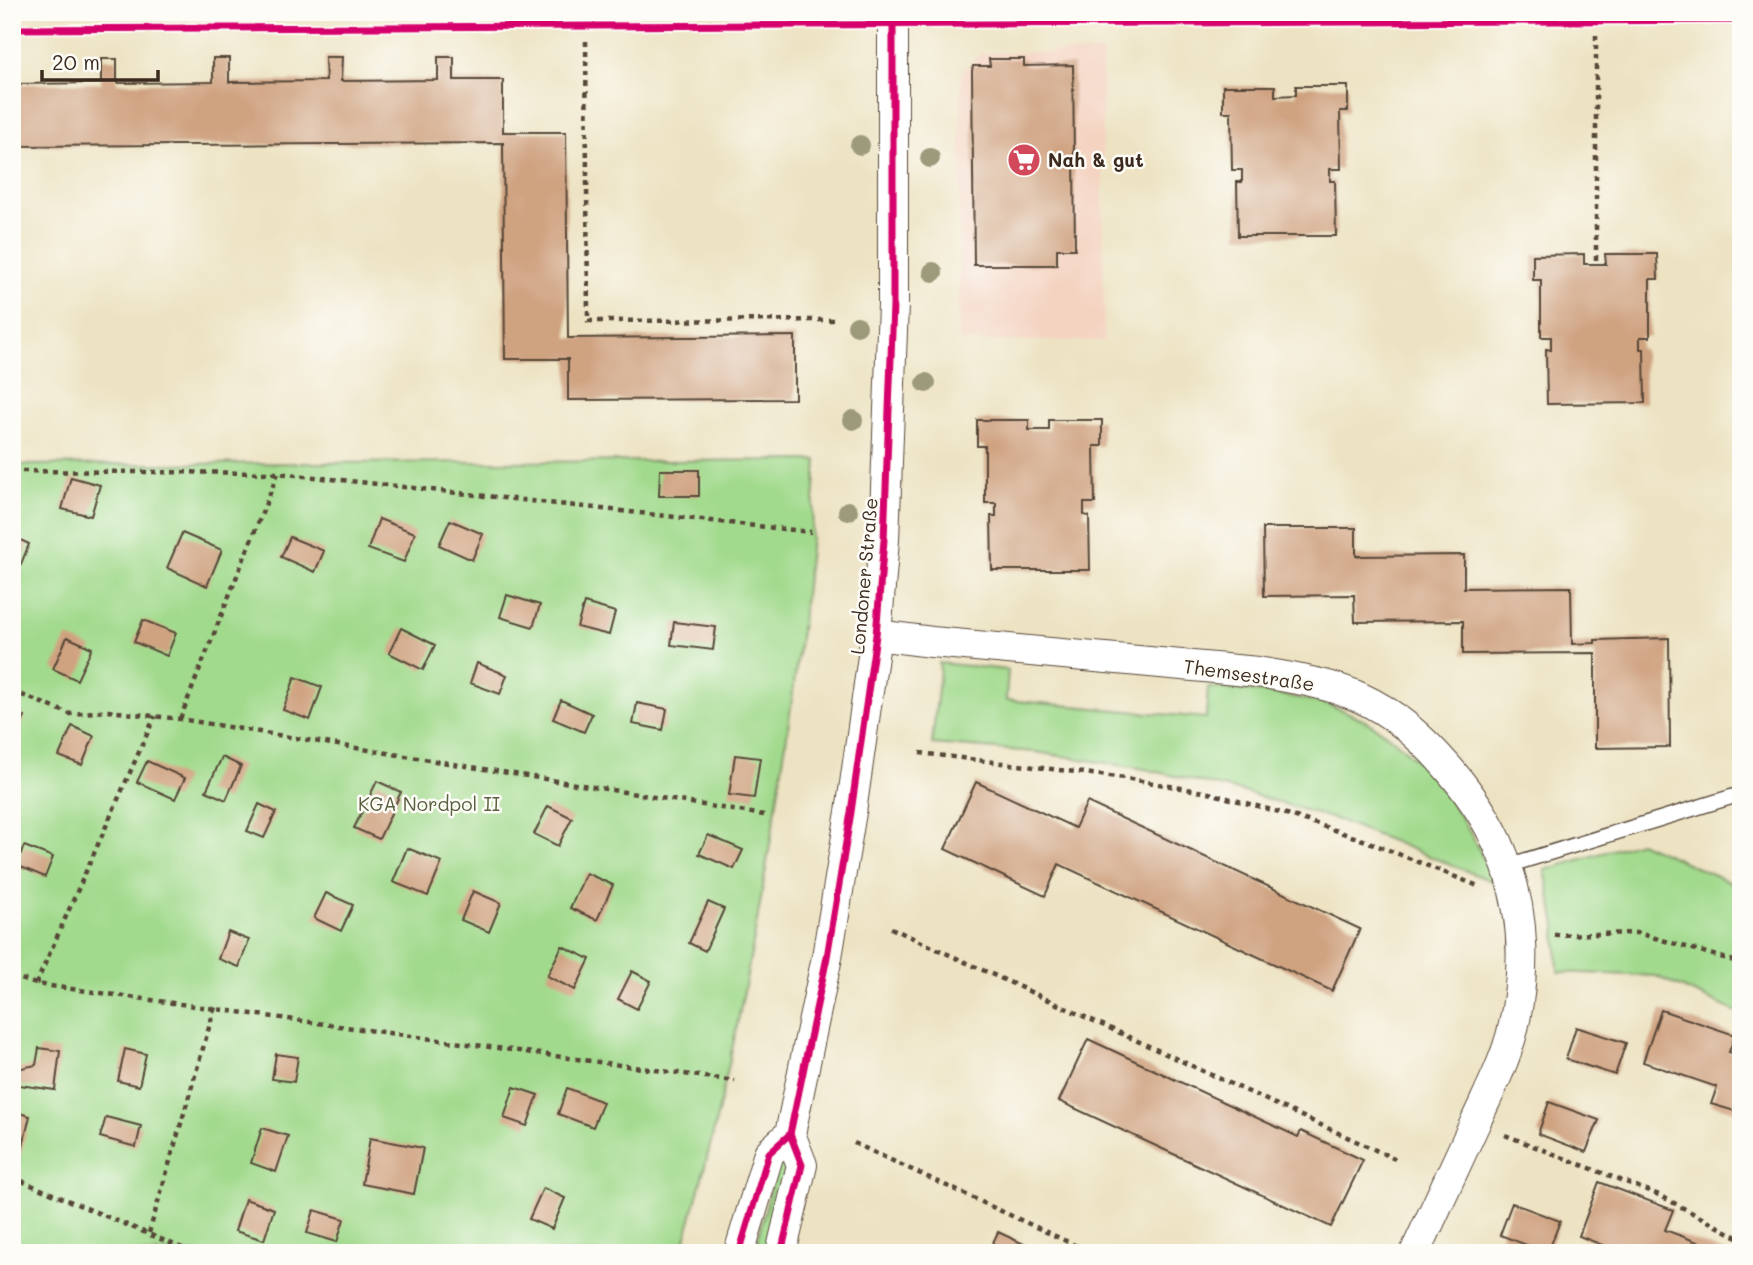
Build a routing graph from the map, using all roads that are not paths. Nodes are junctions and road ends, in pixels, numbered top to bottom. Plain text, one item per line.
1 (893, 12) edge
2 (876, 635) junction
3 (1741, 793) edge
4 (1507, 866) junction
5 (790, 1134) junction
6 (739, 1253) edge
7 (781, 1253) edge
8 (1415, 1253) edge

1 - 2 street, Londoner Straße
2 - 4 street, Themsestraße
2 - 5 street, Londoner Straße
3 - 4 lane
4 - 8 street, Themsestraße
5 - 6 street
5 - 7 street

